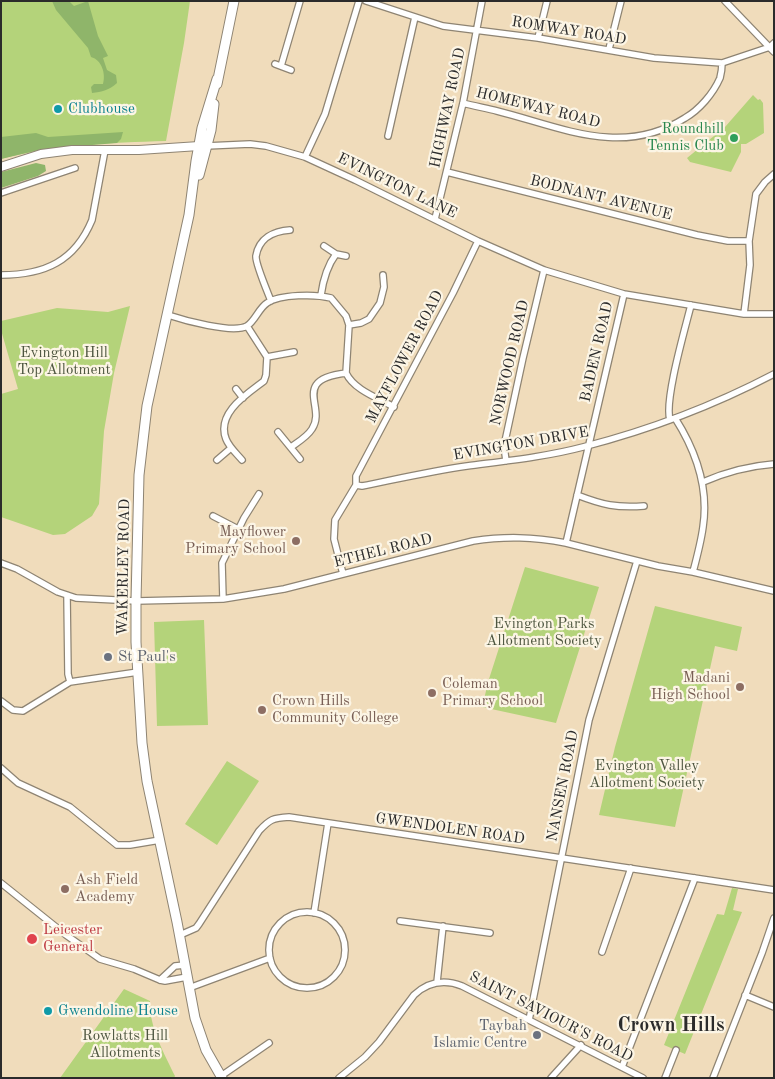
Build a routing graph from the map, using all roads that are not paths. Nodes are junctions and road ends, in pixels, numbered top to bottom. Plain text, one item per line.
1 (234, 1) edge
2 (300, 1) edge
3 (359, 1) edge
4 (366, 1) edge
5 (482, 1) edge
6 (547, 1) edge
7 (621, 1) edge
8 (724, 1) edge
9 (415, 17) junction
10 (477, 31) junction
11 (538, 38) junction
12 (772, 47) edge
13 (609, 50) junction
14 (722, 63) junction
15 (290, 70) dead end
16 (463, 103) junction
17 (388, 136) dead end
18 (203, 146) junction
19 (105, 150) junction
20 (305, 157) junction
21 (1, 167) edge
22 (75, 168) dead end
23 (447, 172) junction
24 (774, 174) edge
25 (1, 193) edge
26 (435, 219) junction
27 (290, 230) dead end
28 (478, 241) junction
29 (749, 241) junction
30 (324, 246) dead end
31 (336, 254) junction
32 (346, 256) dead end
33 (544, 270) junction
34 (1, 275) edge
35 (383, 275) dead end
36 (624, 294) junction
37 (321, 295) junction
38 (271, 301) junction
39 (691, 305) junction
40 (744, 314) junction
41 (774, 314) edge
42 (168, 316) junction
43 (349, 325) junction
44 (247, 326) junction
45 (294, 352) dead end
46 (267, 357) junction
47 (346, 373) junction
48 (774, 374) edge
49 (236, 389) dead end
50 (243, 398) junction
51 (394, 407) junction
52 (673, 419) junction
53 (278, 432) dead end
54 (588, 445) junction
55 (291, 447) junction
56 (231, 448) junction
57 (300, 459) dead end
58 (217, 460) dead end
59 (242, 460) dead end
60 (506, 461) junction
61 (774, 464) edge
62 (703, 482) junction
63 (356, 485) junction
64 (259, 494) dead end
65 (577, 495) junction
66 (644, 506) dead end
67 (213, 516) dead end
68 (238, 529) junction
69 (566, 543) junction
70 (637, 561) junction
71 (1, 563) edge
72 (693, 572) junction
73 (343, 574) junction
74 (774, 591) edge
75 (68, 595) junction
76 (223, 599) junction
77 (136, 601) junction
78 (138, 672) junction
79 (70, 682) junction
80 (1, 701) edge
81 (1, 768) edge
82 (328, 823) junction
83 (160, 840) junction
84 (562, 858) junction
85 (631, 868) junction
86 (695, 878) junction
87 (1, 883) edge
88 (774, 890) edge
89 (314, 913) junction
90 (774, 918) edge
91 (400, 921) dead end
92 (443, 926) junction
93 (490, 932) dead end
94 (180, 935) junction
95 (602, 952) dead end
96 (270, 958) junction
97 (185, 965) junction
98 (187, 977) junction
99 (160, 980) junction
100 (437, 982) junction
101 (189, 988) junction
102 (745, 995) junction
103 (774, 1007) edge
104 (529, 1020) junction
105 (269, 1042) dead end
106 (581, 1045) junction
107 (676, 1050) dead end
108 (622, 1067) junction
109 (222, 1077) edge
110 (339, 1078) edge
111 (551, 1078) edge
112 (643, 1078) edge
113 (665, 1078) edge
114 (713, 1078) edge

1 - 18 highway, WAKERLEY ROAD
2 - 15 street
3 - 20 street
4 - 9 street, ROMWAY ROAD
5 - 10 street, HIGHWAY ROAD
6 - 11 street
7 - 13 street
8 - 12 street
9 - 10 street, ROMWAY ROAD
9 - 17 street
10 - 11 street, ROMWAY ROAD
10 - 16 street, HIGHWAY ROAD
11 - 13 street, ROMWAY ROAD
12 - 14 street, ROMWAY ROAD
13 - 14 street, ROMWAY ROAD
14 - 16 street, HOMEWAY ROAD
16 - 23 street, HIGHWAY ROAD
18 - 19 main road, EVINGTON LANE
18 - 20 street, EVINGTON LANE
18 - 42 highway, WAKERLEY ROAD
19 - 21 main road, EVINGTON LANE
19 - 34 street
20 - 26 street, EVINGTON LANE
22 - 25 street
23 - 26 street, HIGHWAY ROAD
23 - 29 street, BODNANT AVENUE
24 - 29 street
26 - 28 street, EVINGTON LANE
27 - 38 street
28 - 33 street, EVINGTON LANE
28 - 51 street, MAYFLOWER ROAD
29 - 40 street
30 - 31 street
31 - 32 street
31 - 37 street
33 - 36 street, EVINGTON LANE
33 - 60 street, NORWOOD ROAD
35 - 43 street
36 - 39 street, EVINGTON LANE
36 - 54 street, BADEN ROAD
37 - 38 street
37 - 43 street
38 - 44 street
39 - 40 street, EVINGTON LANE
39 - 52 street
40 - 41 street, EVINGTON LANE
42 - 44 street
42 - 77 highway, WAKERLEY ROAD
43 - 47 street
44 - 46 street
45 - 46 street
46 - 50 street
47 - 51 street
47 - 55 street
48 - 52 street, EVINGTON DRIVE
49 - 50 street
50 - 56 street
51 - 63 street, MAYFLOWER ROAD
52 - 54 street, EVINGTON DRIVE
52 - 62 street
53 - 55 street
54 - 60 street, EVINGTON DRIVE
54 - 65 street, BADEN ROAD
55 - 57 street
56 - 58 street
56 - 59 street
60 - 63 street, EVINGTON DRIVE
61 - 62 street
62 - 72 street
63 - 73 street
64 - 68 street
65 - 66 street
65 - 69 street, BADEN ROAD
67 - 68 street
68 - 76 street
69 - 70 street, ETHEL ROAD
69 - 73 street, ETHEL ROAD
70 - 72 street, ETHEL ROAD
70 - 84 street, NANSEN ROAD
71 - 75 street, ETHEL ROAD
72 - 74 street, ETHEL ROAD
73 - 76 street, ETHEL ROAD
75 - 77 street, ETHEL ROAD
75 - 79 street
76 - 77 street, ETHEL ROAD
77 - 78 highway, WAKERLEY ROAD
78 - 79 street
78 - 83 highway, WAKERLEY ROAD
79 - 80 street
81 - 83 street
82 - 84 street, GWENDOLEN ROAD
82 - 89 street
82 - 94 street, GWENDOLEN ROAD
83 - 94 highway, WAKERLEY ROAD
84 - 85 street, GWENDOLEN ROAD
84 - 104 street, NANSEN ROAD
85 - 86 street, GWENDOLEN ROAD
85 - 95 street
86 - 88 street, GWENDOLEN ROAD
86 - 108 street
87 - 99 street
89 - 96 street
89 - 96 street
90 - 102 street
91 - 92 street
92 - 93 street
92 - 100 street
94 - 97 highway, WAKERLEY ROAD
96 - 101 street
97 - 98 highway, WAKERLEY ROAD
97 - 99 street
98 - 99 street
98 - 101 highway, WAKERLEY ROAD
100 - 104 street, SAINT SAVIOUR'S ROAD
100 - 110 street
101 - 109 highway, WAKERLEY ROAD
102 - 103 street
102 - 114 street
104 - 106 street, SAINT SAVIOUR'S ROAD
105 - 109 street
106 - 108 street, SAINT SAVIOUR'S ROAD
106 - 111 street
107 - 113 street
108 - 112 street, SAINT SAVIOUR'S ROAD

